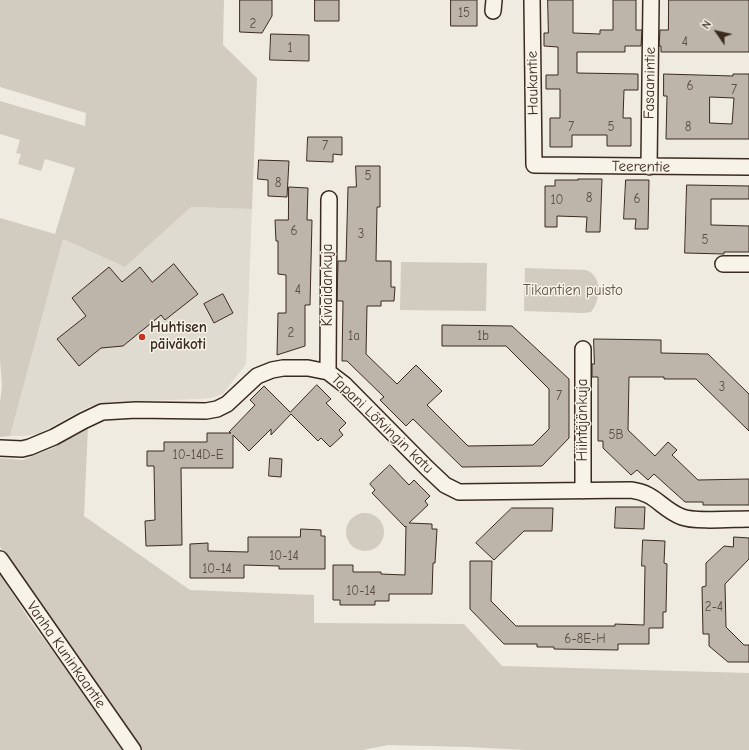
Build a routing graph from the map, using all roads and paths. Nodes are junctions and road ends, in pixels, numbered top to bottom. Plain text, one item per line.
1 (532, 0) edge
2 (651, 0) edge
3 (534, 165) joint
4 (649, 167) junction
5 (749, 167) edge
6 (329, 199) dead end
7 (723, 264) dead end
8 (749, 264) edge
9 (583, 349) dead end
10 (328, 372) junction
11 (0, 448) edge
12 (583, 491) junction
13 (749, 519) edge
14 (0, 559) edge
15 (133, 750) edge

1 - 3 street, Haukantie
2 - 4 street, Fasaanintie
3 - 4 street, Teerentie
4 - 5 street, Teerentie
6 - 10 street, Kiviaidankuja
7 - 8 street
9 - 12 street, Hiihtäjänkuja
10 - 11 street, Tapani Löfvingin katu
10 - 12 street, Tapani Löfvingin katu
12 - 13 street, Tapani Löfvingin katu
14 - 15 street, Vanha Kuninkaantie

